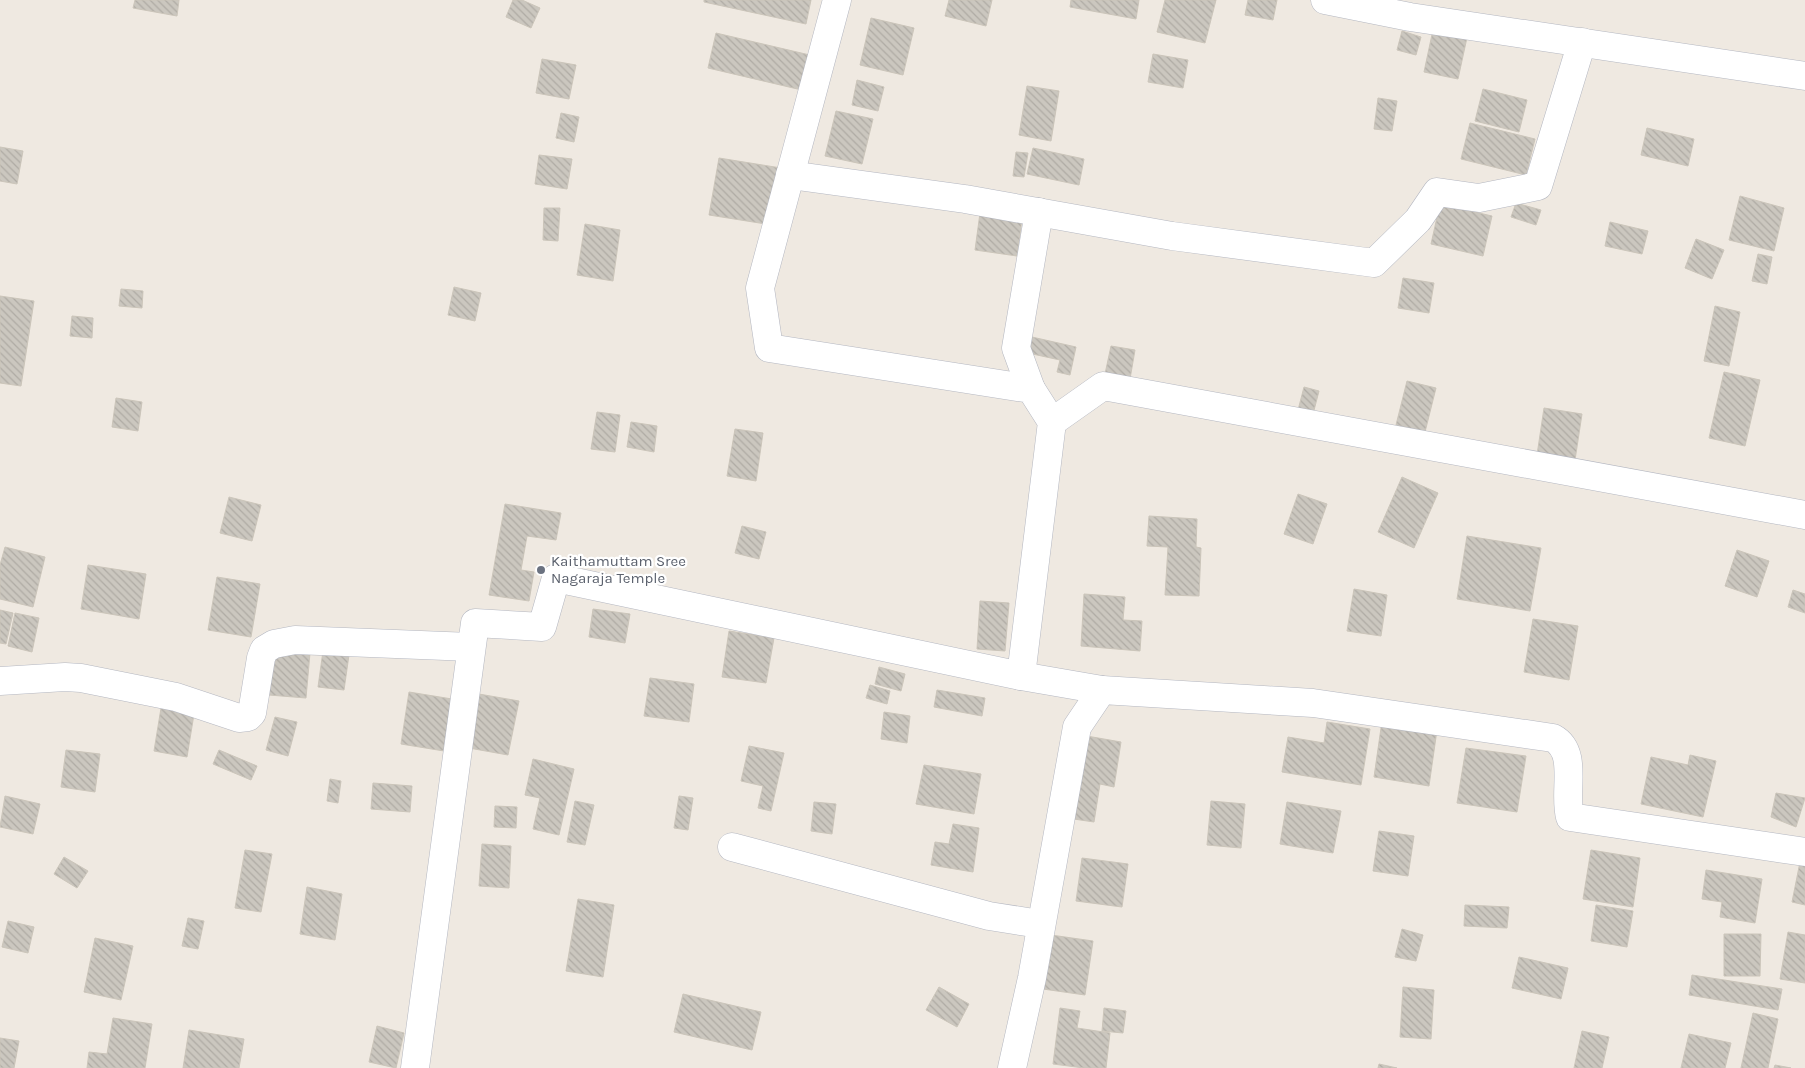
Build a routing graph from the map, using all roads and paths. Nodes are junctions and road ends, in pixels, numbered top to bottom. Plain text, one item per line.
1 (836, 0) edge
2 (1325, 0) edge
3 (1582, 42) junction
4 (1805, 76) edge
5 (790, 175) junction
6 (1039, 212) junction
7 (1032, 389) junction
8 (1052, 422) junction
9 (1805, 515) edge
10 (471, 647) junction
11 (1021, 676) junction
12 (0, 681) edge
13 (1102, 690) junction
14 (732, 847) dead end
15 (1805, 852) edge
16 (1040, 924) junction
17 (415, 1068) edge
18 (1012, 1068) edge

1 - 5 street
2 - 3 street
3 - 4 street
3 - 6 street
5 - 6 street
5 - 7 street
6 - 7 street
7 - 8 street
8 - 9 street
8 - 11 street
10 - 11 street
10 - 12 street
10 - 17 street
11 - 13 street
13 - 15 street
13 - 16 street
14 - 16 street
16 - 18 street

